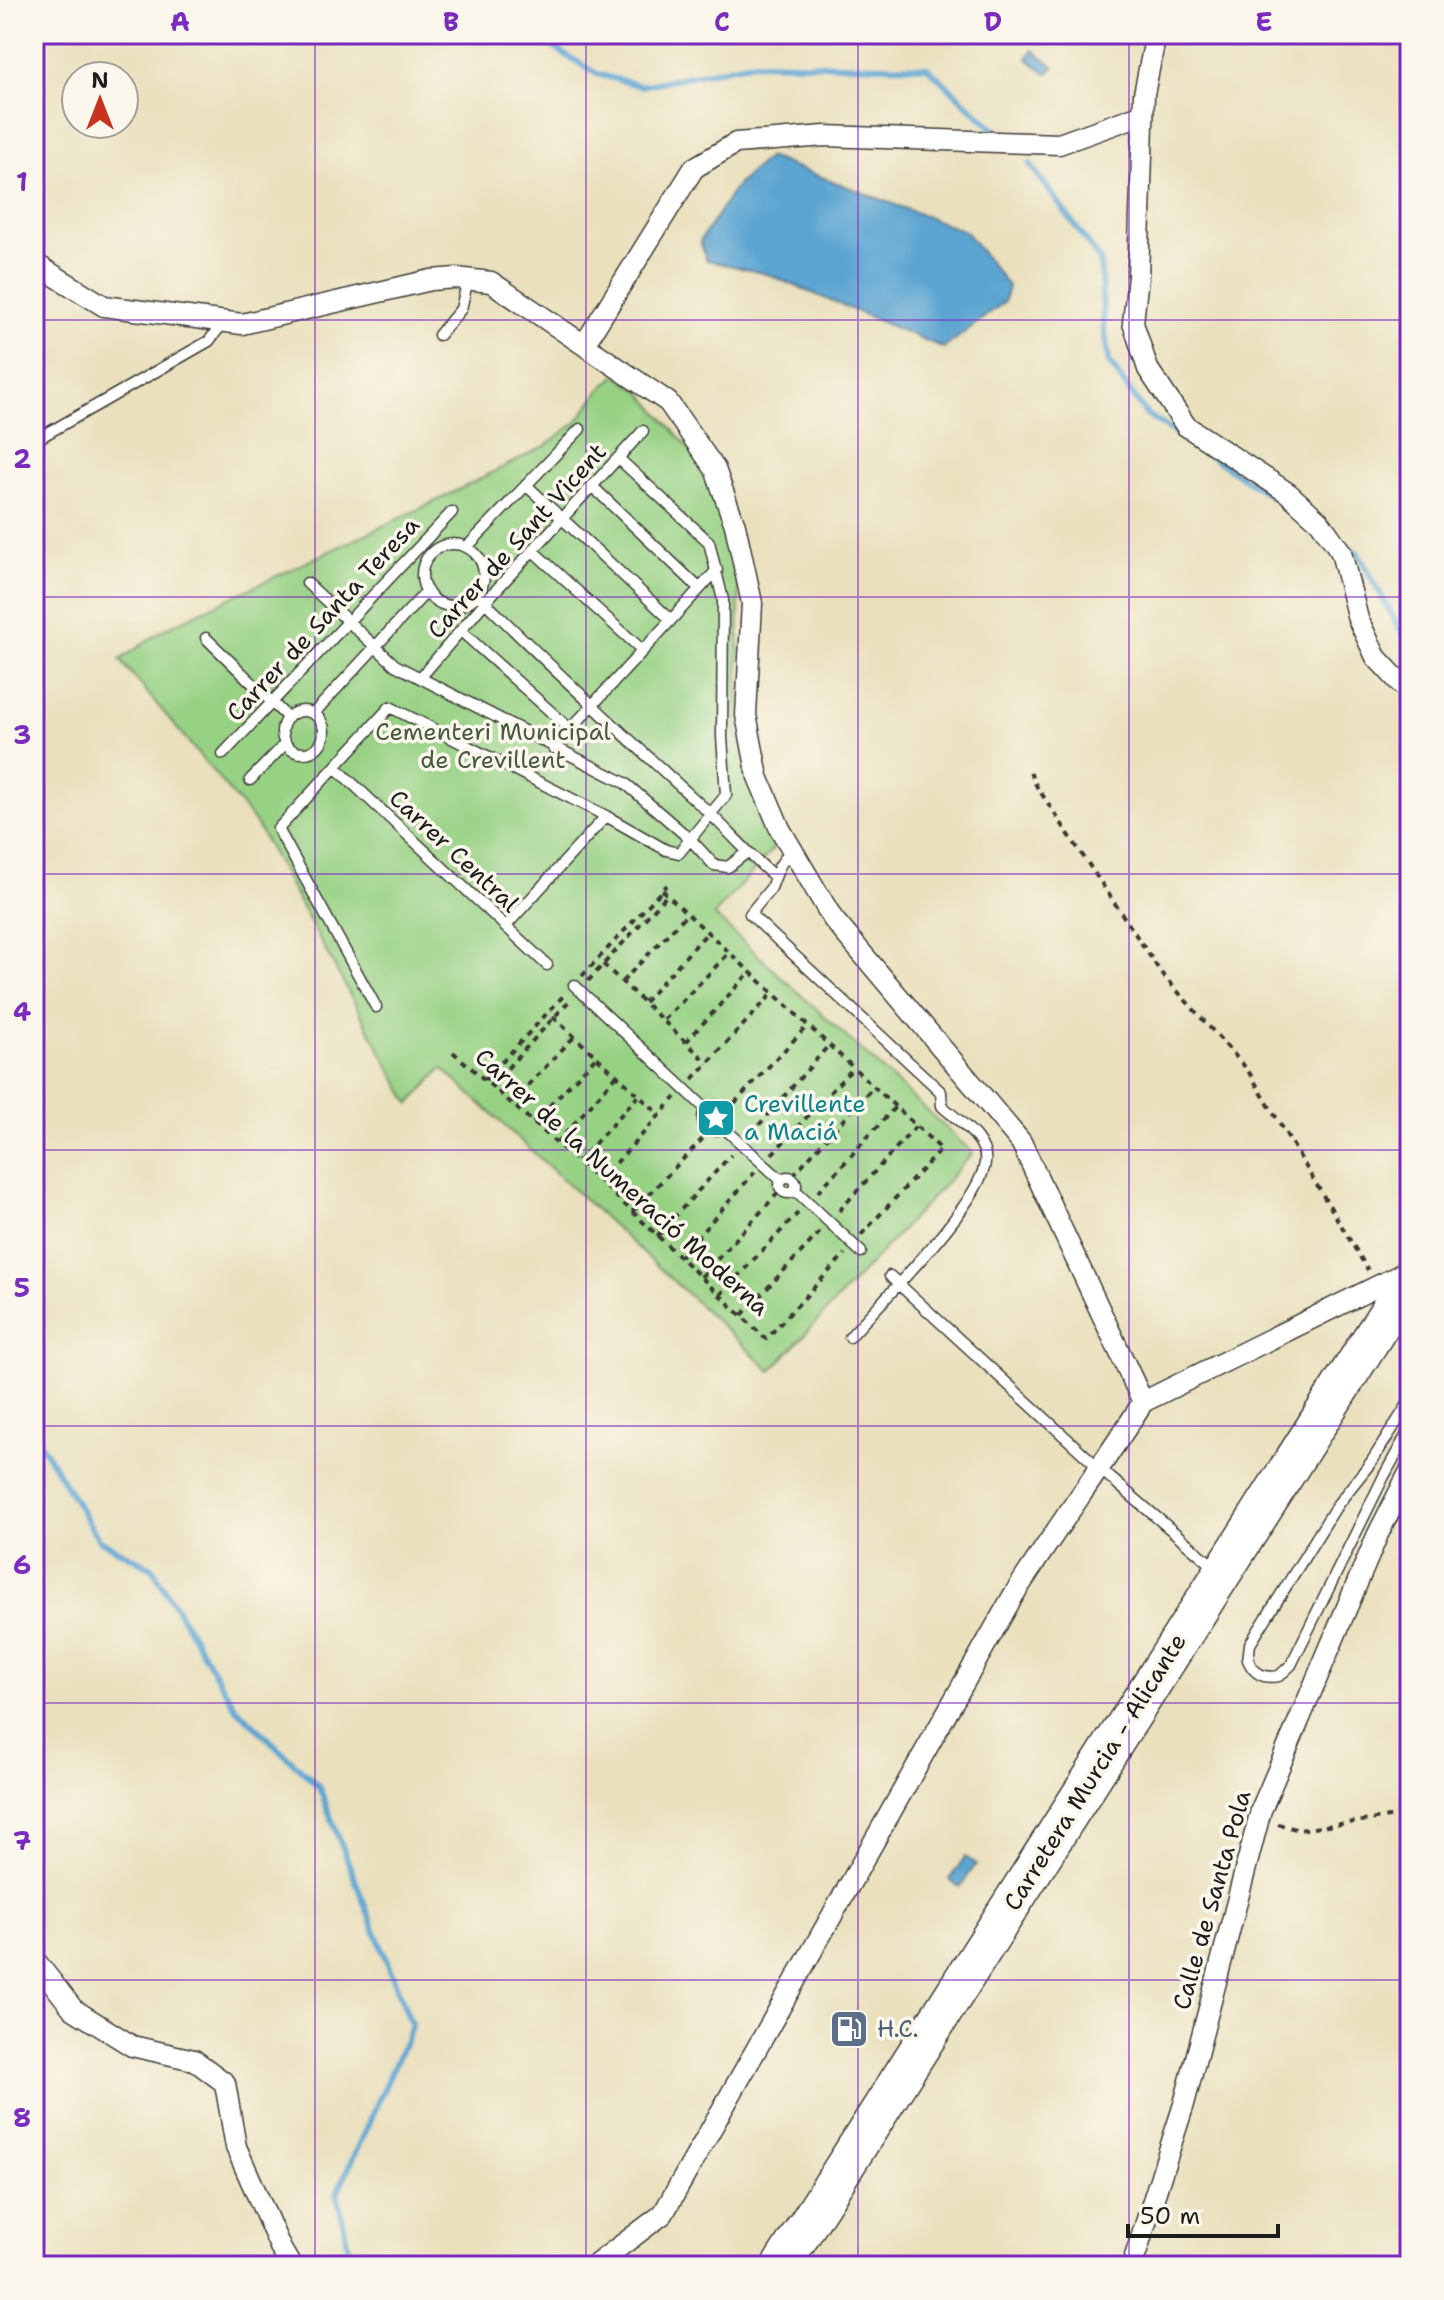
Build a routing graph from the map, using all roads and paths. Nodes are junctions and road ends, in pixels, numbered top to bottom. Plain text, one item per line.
1 (1156, 34) edge
2 (1143, 114) junction
3 (34, 263) edge
4 (468, 279) junction
5 (225, 321) junction
6 (439, 335) dead end
7 (584, 345) junction
8 (580, 429) dead end
9 (643, 431) dead end
10 (34, 441) edge
11 (618, 458) junction
12 (526, 485) junction
13 (592, 486) junction
14 (452, 512) dead end
15 (562, 519) junction
16 (467, 547) junction
17 (416, 550) junction
18 (533, 551) junction
19 (427, 558) junction
20 (717, 570) junction
21 (307, 583) dead end
22 (699, 588) junction
23 (427, 591) junction
24 (481, 598) junction
25 (670, 619) junction
26 (348, 621) junction
27 (461, 631) junction
28 (206, 638) dead end
29 (377, 646) junction
30 (642, 650) junction
31 (420, 678) junction
32 (1410, 688) edge
33 (272, 702) junction
34 (591, 705) junction
35 (313, 714) junction
36 (288, 718) junction
37 (570, 729) junction
38 (285, 744) junction
39 (553, 748) junction
40 (223, 754) dead end
41 (335, 767) junction
42 (1030, 772) dead end
43 (250, 780) dead end
44 (606, 816) junction
45 (712, 816) junction
46 (691, 840) junction
47 (791, 849) junction
48 (746, 853) junction
49 (775, 877) junction
50 (662, 890) dead end
51 (688, 913) junction
52 (505, 927) junction
53 (708, 932) junction
54 (729, 953) junction
55 (603, 964) dead end
56 (547, 965) dead end
57 (750, 972) junction
58 (622, 982) junction
59 (574, 985) dead end
60 (644, 1002) junction
61 (376, 1007) dead end
62 (553, 1017) dead end
63 (664, 1021) junction
64 (808, 1025) junction
65 (574, 1037) junction
66 (686, 1042) junction
67 (453, 1052) dead end
68 (596, 1057) junction
69 (708, 1063) dead end
70 (616, 1076) junction
71 (874, 1087) junction
72 (639, 1096) junction
73 (511, 1103) junction
74 (707, 1110) junction
75 (726, 1112) junction
76 (660, 1115) dead end
77 (533, 1123) junction
78 (718, 1128) junction
79 (557, 1143) junction
80 (941, 1149) dead end
81 (578, 1162) junction
82 (785, 1182) junction
83 (632, 1212) junction
84 (861, 1252) dead end
85 (1410, 1270) edge
86 (701, 1277) junction
87 (894, 1279) junction
88 (1394, 1282) edge
89 (850, 1337) dead end
90 (766, 1339) dead end
91 (1410, 1401) edge
92 (1143, 1402) junction
93 (1410, 1429) edge
94 (1100, 1469) junction
95 (1410, 1471) edge
96 (1222, 1573) junction
97 (1261, 1810) junction
98 (1410, 1814) edge
99 (34, 1959) edge
100 (291, 2266) edge
101 (594, 2266) edge
102 (781, 2266) edge
103 (1132, 2266) edge

1 - 2 street
2 - 7 street
2 - 32 street
3 - 5 street
4 - 5 street
4 - 6 lane
4 - 7 street
5 - 10 lane
7 - 47 street
8 - 12 lane
9 - 11 lane, Carrer de Sant Vicent
11 - 13 lane, Carrer de Sant Vicent
11 - 20 lane
12 - 15 lane
12 - 16 lane
13 - 15 lane, Carrer de Sant Vicent
13 - 22 lane
14 - 17 lane, Carrer de Santa Teresa
15 - 18 lane, Carrer de Sant Vicent
15 - 25 lane
16 - 19 lane
16 - 24 lane
17 - 19 lane
17 - 26 lane, Carrer de Santa Teresa
18 - 24 lane, Carrer de Sant Vicent
18 - 30 lane
19 - 23 lane
20 - 22 lane
20 - 45 lane
21 - 26 lane
22 - 25 lane
23 - 24 lane
23 - 29 lane
24 - 27 lane, Carrer de Sant Vicent
24 - 34 lane
25 - 30 lane
26 - 29 lane
26 - 33 lane, Carrer de Santa Teresa
27 - 31 lane, Carrer de Sant Vicent
27 - 37 lane
28 - 33 lane
29 - 31 lane
29 - 35 lane
30 - 34 lane
31 - 39 lane
33 - 36 lane
33 - 40 lane, Carrer de Santa Teresa
34 - 37 lane
34 - 45 lane
35 - 36 lane
35 - 38 lane
36 - 38 lane
37 - 39 lane
38 - 43 lane
39 - 46 lane
41 - 44 lane
41 - 52 lane, Carrer Central
41 - 61 lane
42 - 88 path
44 - 46 lane
44 - 52 lane
45 - 46 lane
45 - 48 lane
46 - 48 lane
47 - 49 lane
47 - 92 street
48 - 49 lane
49 - 87 lane
50 - 51 path
51 - 53 path
51 - 58 path
52 - 56 lane, Carrer Central
53 - 54 path
53 - 60 path
54 - 57 path
54 - 63 path
55 - 58 path
57 - 64 path
57 - 66 path
58 - 60 path
59 - 74 lane
60 - 63 path
62 - 65 path
63 - 66 path
64 - 71 path
64 - 75 path
65 - 68 path
65 - 73 path
66 - 69 path
67 - 73 path, Carrer de la Numeració Moderna
68 - 70 path
68 - 77 path
70 - 72 path
70 - 79 path
71 - 80 path
71 - 82 path
72 - 76 path
72 - 81 path
73 - 77 path, Carrer de la Numeració Moderna
74 - 75 lane
74 - 78 lane
75 - 78 lane
77 - 79 path, Carrer de la Numeració Moderna
78 - 82 lane
78 - 83 path
79 - 81 path, Carrer de la Numeració Moderna
81 - 83 path, Carrer de la Numeració Moderna
82 - 84 lane
82 - 86 path
83 - 86 path, Carrer de la Numeració Moderna
85 - 88 street
86 - 90 path, Carrer de la Numeració Moderna
87 - 89 lane
87 - 94 lane
88 - 92 street
88 - 96 highway, Carretera Murcia - Alicante
91 - 93 lane
92 - 94 street
94 - 96 lane
94 - 101 street
95 - 97 street, Calle de Santa Pola
96 - 102 highway, Carretera Murcia - Alicante
97 - 98 path
97 - 103 street, Calle de Santa Pola
99 - 100 street

